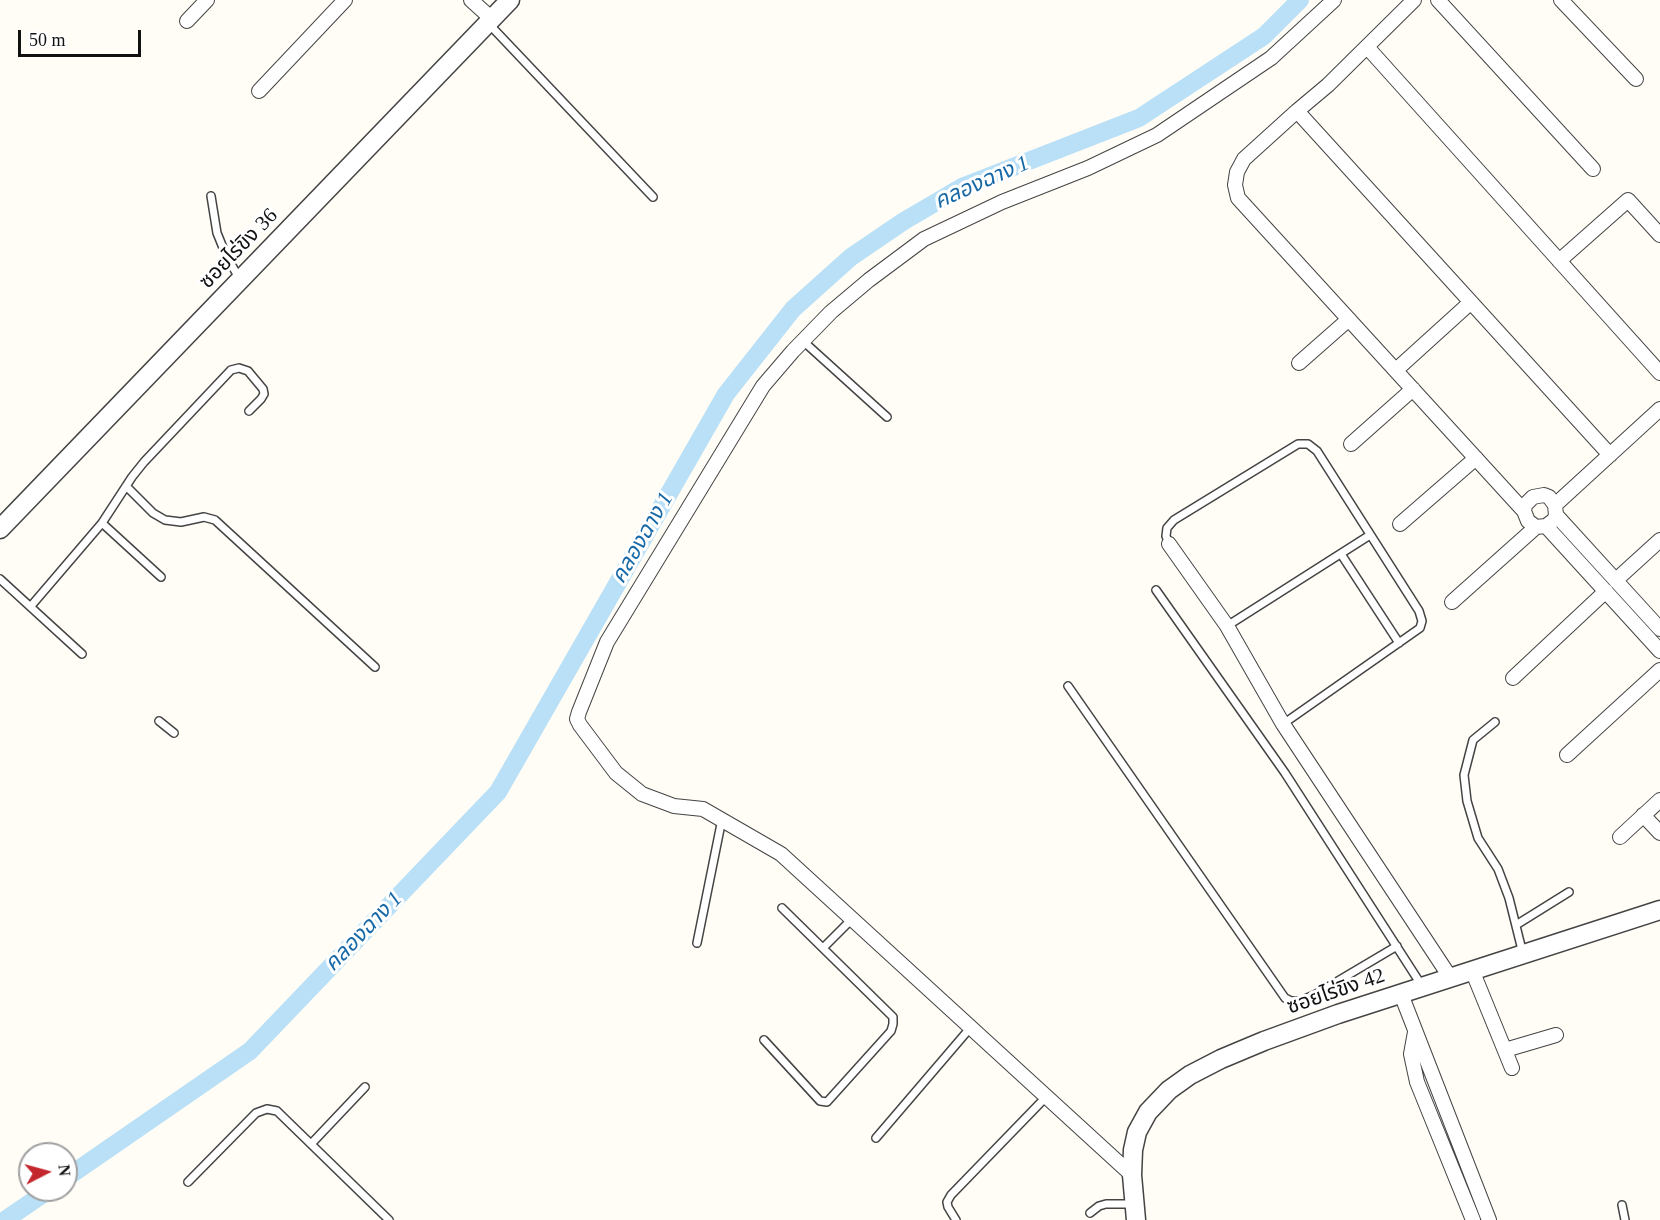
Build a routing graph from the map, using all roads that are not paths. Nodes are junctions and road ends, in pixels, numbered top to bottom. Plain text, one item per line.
1 (207, 0) edge
2 (345, 0) edge
3 (471, 0) edge
4 (510, 0) edge
5 (1334, 0) edge
6 (1414, 0) edge
7 (1438, 0) edge
8 (1561, 0) edge
9 (187, 21) dead end
10 (490, 21) junction
11 (1368, 48) junction
12 (1636, 79) dead end
13 (259, 91) dead end
14 (1297, 111) junction
15 (1593, 169) dead end
16 (212, 196) dead end
17 (653, 197) dead end
18 (1660, 235) edge
19 (1559, 261) junction
20 (240, 280) junction
21 (1471, 302) junction
22 (1349, 320) junction
23 (803, 341) junction
24 (1299, 363) dead end
25 (1395, 370) junction
26 (1660, 373) edge
27 (1413, 389) junction
28 (1660, 409) edge
29 (249, 411) dead end
30 (887, 417) dead end
31 (1351, 444) dead end
32 (1610, 455) junction
33 (1476, 458) junction
34 (126, 486) junction
35 (1556, 510) junction
36 (1524, 511) junction
37 (102, 523) junction
38 (1400, 524) dead end
39 (1541, 526) junction
40 (0, 529) edge
41 (1370, 535) junction
42 (1660, 540) edge
43 (1169, 544) joint
44 (1341, 554) junction
45 (161, 577) dead end
46 (0, 579) edge
47 (1616, 580) junction
48 (1156, 590) dead end
49 (1606, 591) junction
50 (1452, 603) dead end
51 (31, 606) junction
52 (1227, 626) junction
53 (1660, 629) edge
54 (1399, 643) junction
55 (1660, 651) edge
56 (82, 654) dead end
57 (375, 667) dead end
58 (1660, 670) edge
59 (1513, 678) dead end
60 (1068, 686) dead end
61 (159, 721) dead end
62 (1495, 722) dead end
63 (1283, 724) junction
64 (174, 733) dead end
65 (1567, 755) dead end
66 (1660, 800) edge
67 (1643, 815) junction
68 (723, 818) junction
69 (1660, 833) edge
70 (1620, 837) dead end
71 (1569, 891) dead end
72 (782, 909) dead end
73 (1660, 910) edge
74 (852, 919) junction
75 (1516, 925) junction
76 (698, 943) dead end
77 (1397, 946) junction
78 (824, 947) junction
79 (1523, 955) junction
80 (1472, 970) junction
81 (1450, 977) junction
82 (1422, 987) junction
83 (1401, 994) junction
84 (971, 1027) junction
85 (1415, 1030) junction
86 (1556, 1035) dead end
87 (764, 1040) dead end
88 (1505, 1050) junction
89 (1512, 1068) dead end
90 (365, 1087) dead end
91 (1046, 1096) junction
92 (876, 1138) dead end
93 (311, 1144) junction
94 (1132, 1175) junction
95 (188, 1182) dead end
96 (1622, 1205) dead end
97 (1136, 1212) edge
98 (1090, 1213) dead end
99 (389, 1220) edge
100 (956, 1220) edge
101 (1473, 1220) edge
102 (1490, 1220) edge
103 (1625, 1220) edge

1 - 9 street
2 - 13 street
3 - 10 street
4 - 10 street, ซอยไร่ขิง 36
5 - 23 street
6 - 11 street
7 - 15 street
8 - 12 street
10 - 17 lane
10 - 20 street, ซอยไร่ขิง 36
11 - 14 street
11 - 19 street
14 - 21 street
14 - 22 street
16 - 20 lane
18 - 19 street
19 - 26 street
20 - 40 street, ซอยไร่ขิง 36
21 - 25 street
21 - 32 street
22 - 24 street
22 - 25 street
23 - 30 lane
23 - 68 street
25 - 27 street
27 - 31 street
27 - 33 street
28 - 32 street
29 - 34 lane
32 - 35 street
33 - 36 street
33 - 38 street
34 - 37 lane
34 - 57 lane
35 - 36 street
35 - 39 street
35 - 47 street
36 - 39 street
37 - 45 lane
37 - 51 lane
39 - 49 street
39 - 50 street
41 - 43 lane
41 - 44 lane
41 - 54 lane
42 - 47 street
43 - 52 street
44 - 52 lane
44 - 54 lane
46 - 51 lane
47 - 53 street
48 - 77 lane
49 - 55 street
49 - 59 street
51 - 56 lane
52 - 63 street
54 - 63 lane
58 - 65 street
60 - 77 lane
61 - 64 lane
62 - 75 lane
63 - 81 street
66 - 67 street
67 - 69 street
67 - 70 street
68 - 74 street
68 - 76 lane
71 - 75 lane
72 - 78 lane
73 - 79 street, ซอยไร่ขิง 42
74 - 78 lane
74 - 84 street
75 - 79 lane
77 - 82 lane
78 - 87 lane
79 - 80 street, ซอยไร่ขิง 42
80 - 81 street, ซอยไร่ขิง 42
80 - 88 street
81 - 82 street, ซอยไร่ขิง 42
82 - 83 street, ซอยไร่ขิง 42
83 - 85 street
83 - 94 street, ซอยไร่ขิง 42
84 - 91 street
84 - 92 lane
85 - 101 street
85 - 102 street
86 - 88 street
88 - 89 street
90 - 93 lane
91 - 94 street
91 - 100 lane
93 - 95 lane
93 - 99 lane
94 - 97 street, ซอยไร่ขิง 42
96 - 103 lane
97 - 98 lane

